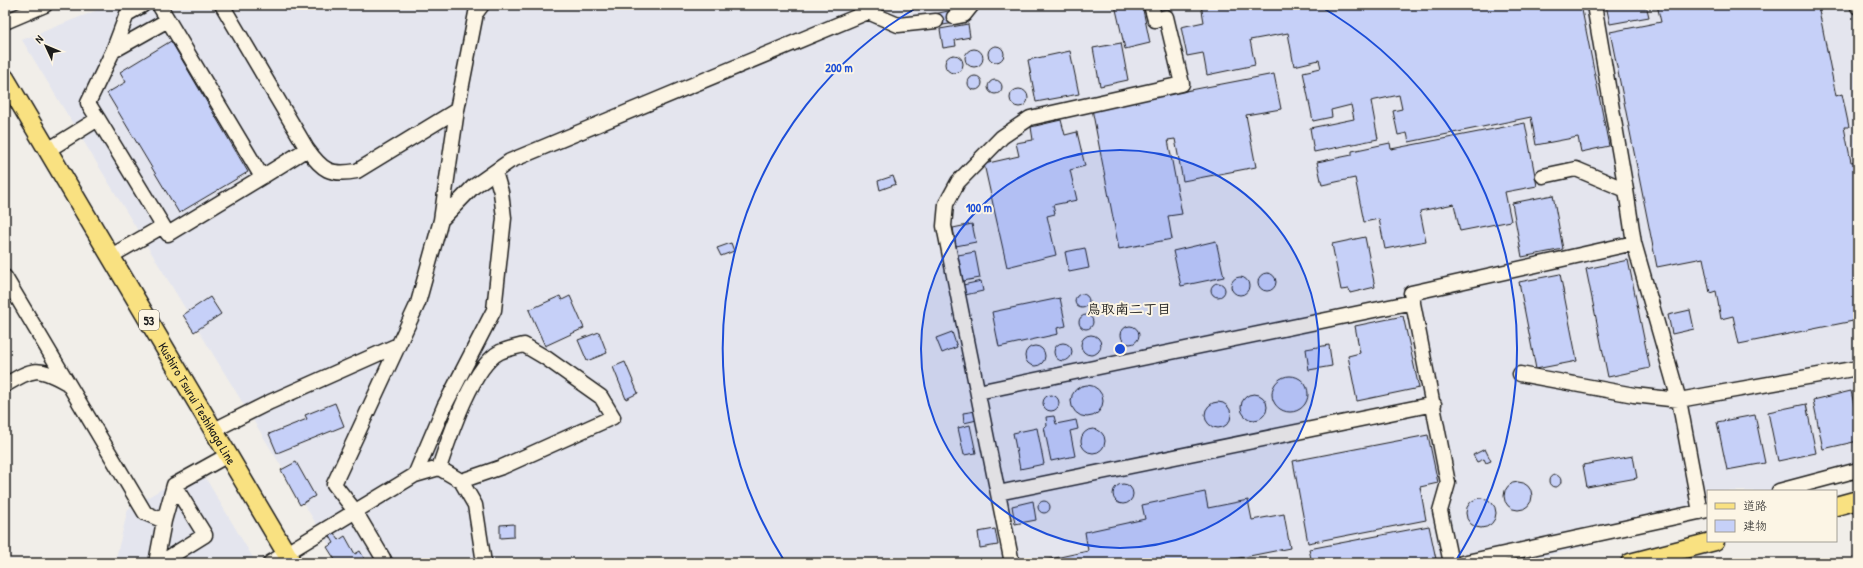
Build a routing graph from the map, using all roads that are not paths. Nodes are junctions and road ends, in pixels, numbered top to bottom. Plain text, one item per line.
1 (45, 5) edge
2 (143, 5) edge
3 (159, 5) edge
4 (222, 5) edge
5 (482, 5) edge
6 (972, 5) edge
7 (1151, 5) edge
8 (1594, 5) edge
9 (872, 8) edge
10 (954, 17) dead end
11 (168, 20) junction
12 (936, 20) dead end
13 (5, 22) edge
14 (113, 51) junction
15 (5, 78) edge
16 (457, 110) junction
17 (98, 119) junction
18 (306, 149) junction
19 (48, 150) junction
20 (495, 172) junction
21 (1543, 176) dead end
22 (262, 177) junction
23 (1626, 190) junction
24 (441, 220) junction
25 (163, 226) junction
26 (1634, 243) junction
27 (111, 256) junction
28 (5, 277) edge
29 (1413, 302) junction
30 (398, 345) junction
31 (1858, 368) edge
32 (1520, 374) dead end
33 (68, 383) junction
34 (5, 385) edge
35 (978, 392) junction
36 (1679, 400) junction
37 (1434, 404) junction
38 (214, 430) junction
39 (228, 455) junction
40 (439, 468) junction
41 (1858, 470) edge
42 (415, 474) junction
43 (461, 481) junction
44 (174, 485) junction
45 (1783, 490) edge
46 (998, 493) junction
47 (1858, 500) edge
48 (1837, 506) edge
49 (355, 511) junction
50 (1704, 511) edge
51 (164, 521) junction
52 (1711, 542) edge
53 (289, 558) edge
54 (383, 558) dead end
55 (156, 563) edge
56 (160, 563) edge
57 (270, 563) edge
58 (484, 563) edge
59 (1012, 563) edge
60 (1450, 563) edge
61 (1462, 563) edge
62 (1630, 563) edge

1 - 13 street
2 - 14 street
3 - 11 street
4 - 18 street
5 - 16 street
6 - 10 street
7 - 35 street
8 - 23 street
9 - 12 street
9 - 20 street
11 - 14 street
11 - 22 street
14 - 17 street
15 - 19 main road, Kushiro Tsurui Teshikaga Line / 53
16 - 18 street
16 - 24 street
17 - 19 street
17 - 25 street
18 - 22 street
19 - 27 main road, Kushiro Tsurui Teshikaga Line / 53
20 - 24 street
20 - 42 street
21 - 23 street
22 - 25 street
23 - 26 street
24 - 30 street
25 - 27 street
26 - 29 street
26 - 36 street
27 - 38 main road, Kushiro Tsurui Teshikaga Line / 53
28 - 33 street
29 - 35 street
29 - 37 street
30 - 38 street
30 - 49 street
31 - 36 street
32 - 36 street
33 - 34 street
33 - 51 street
35 - 46 street
36 - 50 street
37 - 46 street
37 - 60 street
38 - 39 main road, Kushiro Tsurui Teshikaga Line / 53
39 - 44 street
39 - 53 main road, Kushiro Tsurui Teshikaga Line / 53
40 - 42 street
40 - 43 street
40 - 43 street
41 - 45 street
42 - 49 street
43 - 58 street
44 - 51 street
44 - 56 street
46 - 59 street
47 - 48 main road
49 - 53 street
49 - 54 street
50 - 61 street
51 - 55 street
52 - 62 main road
53 - 57 street

